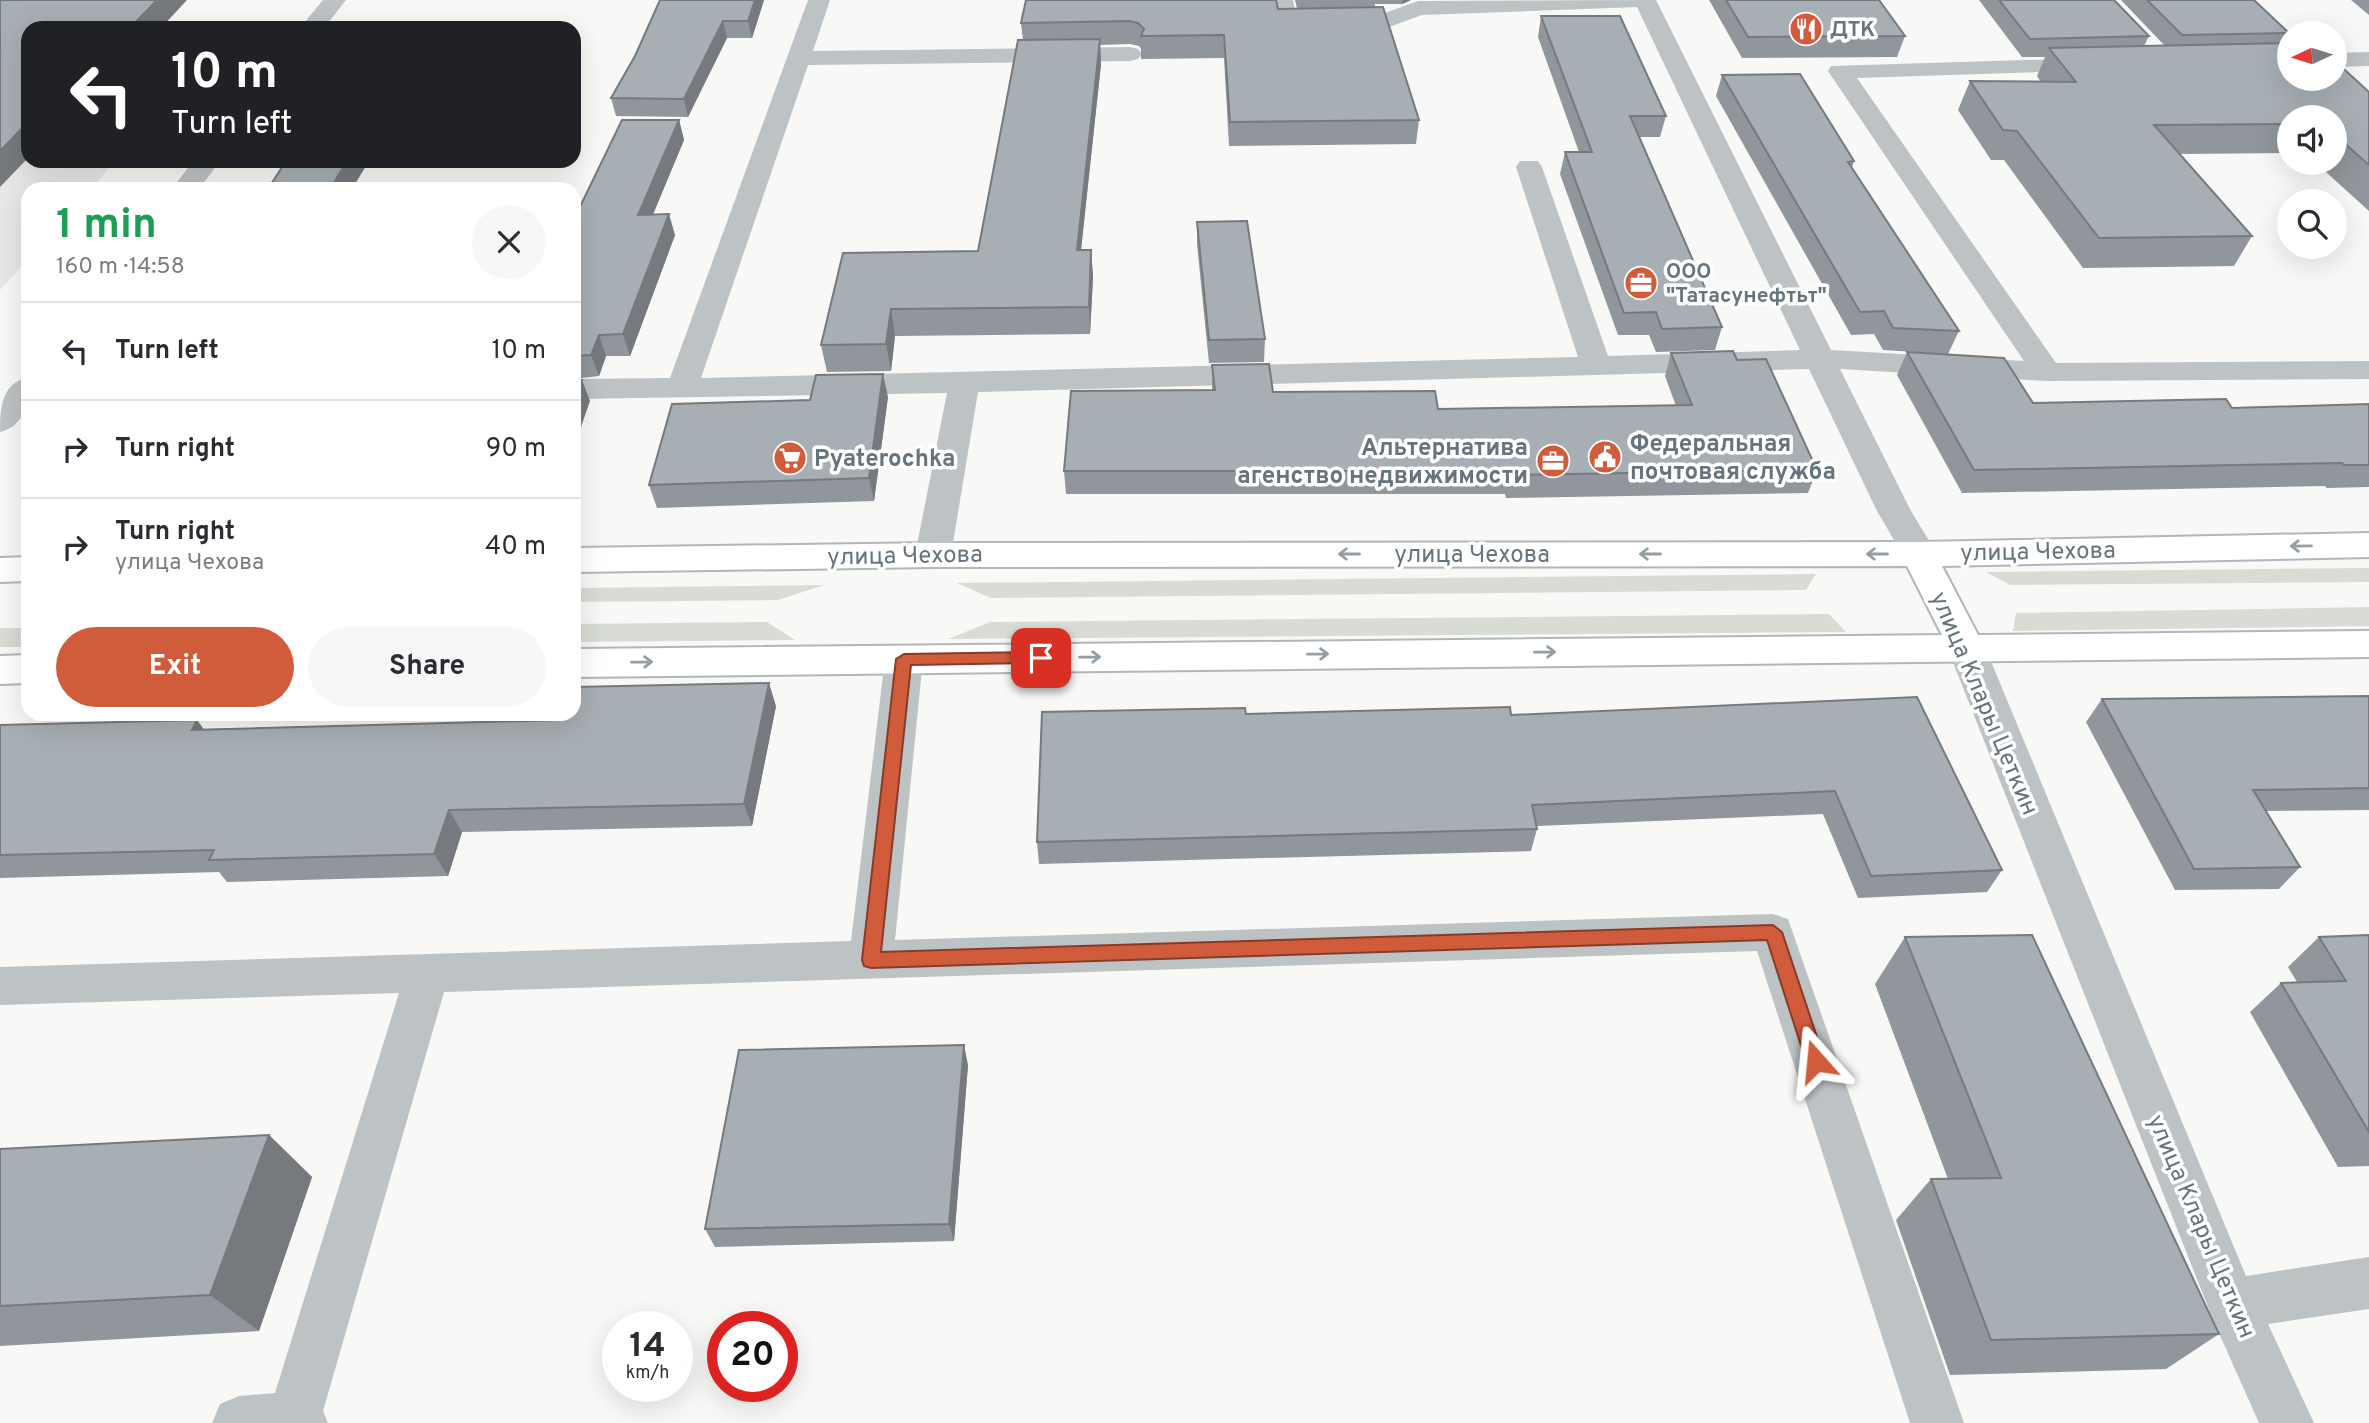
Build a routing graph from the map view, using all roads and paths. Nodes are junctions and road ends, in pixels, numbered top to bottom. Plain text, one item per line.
1 (335, 0) edge
2 (819, 0) edge
3 (1282, 0) edge
4 (1645, 0) edge
5 (318, 21) edge
6 (1130, 54) edge
7 (798, 58) junction
8 (2369, 59) edge
9 (2347, 60) edge
10 (2112, 65) edge
11 (1529, 167) dead end
12 (202, 168) edge
13 (190, 182) edge
14 (1822, 359) junction
15 (1596, 365) junction
16 (2369, 370) edge
17 (2048, 372) junction
18 (964, 383) junction
19 (682, 388) junction
20 (581, 389) edge
21 (20, 392) edge
22 (0, 422) edge
23 (2369, 545) edge
24 (1919, 554) junction
25 (933, 555) junction
26 (581, 560) edge
27 (21, 569) edge
28 (0, 570) edge
29 (2369, 644) edge
30 (1966, 647) junction
31 (904, 659) junction
32 (581, 663) edge
33 (21, 669) edge
34 (0, 670) edge
35 (871, 960) junction
36 (427, 973) junction
37 (0, 986) edge
38 (2369, 1283) edge
39 (2232, 1304) junction
40 (298, 1421) edge
41 (239, 1423) edge
42 (1937, 1423) edge
43 (2287, 1423) edge

1 - 5 street
2 - 7 street
3 - 4 street
4 - 14 street, улица Клары Цеткин
6 - 7 street
7 - 19 street
8 - 9 street
10 - 17 street
11 - 15 street
12 - 13 street
14 - 15 street
14 - 17 street
14 - 24 street, улица Клары Цеткин
15 - 18 street
16 - 17 street
18 - 19 street
18 - 25 street
19 - 20 street
21 - 22 street
23 -> 24 main road, улица Чехова
24 -> 25 main road, улица Чехова
24 - 30 main road, улица Клары Цеткин
25 - 26 main road, улица Чехова
27 - 28 main road
29 - 30 main road
31 -> 30 main road
30 - 39 street, улица Клары Цеткин
32 -> 31 main road
31 - 35 street
33 - 34 main road
35 - 36 street
35 - 42 street
36 - 37 street
36 - 40 street
38 - 39 street
39 - 43 street, улица Клары Цеткин
40 - 41 street

